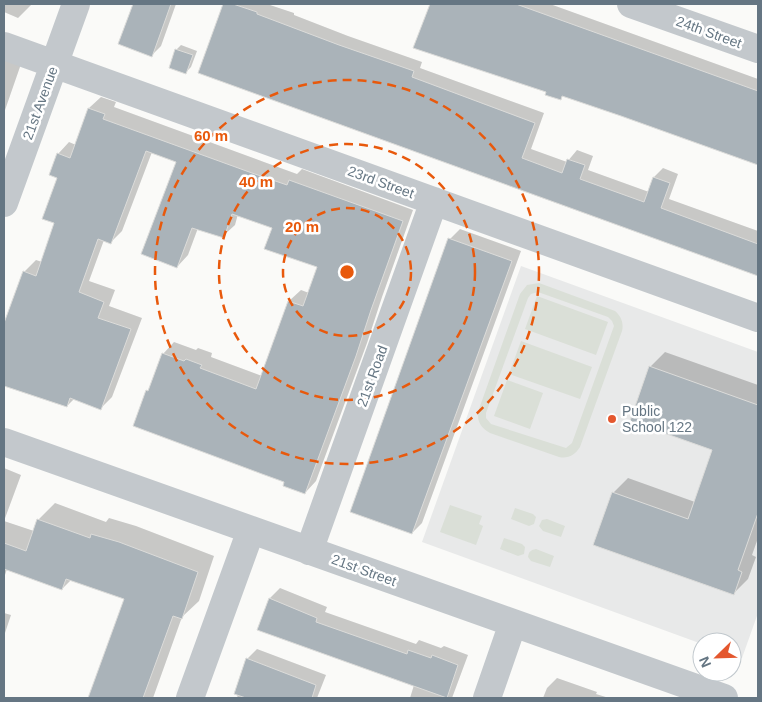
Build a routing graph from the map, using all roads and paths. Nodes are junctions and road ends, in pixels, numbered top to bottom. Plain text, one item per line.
1 (76, 4) edge
2 (631, 4) edge
3 (4, 46) edge
4 (758, 49) edge
5 (53, 64) junction
6 (434, 201) junction
7 (4, 203) edge
8 (758, 318) edge
9 (4, 442) edge
10 (251, 530) junction
11 (310, 551) junction
12 (513, 623) junction
13 (190, 698) edge
14 (486, 698) edge
15 (724, 698) edge

1 - 5 street, 21st Avenue
2 - 4 street, 24th Street
3 - 5 street, 23rd Street
5 - 6 street, 23rd Street
5 - 7 street, 21st Avenue
6 - 8 street, 23rd Street
6 - 11 street, 21st Road
9 - 10 street, 21st Street
10 - 11 street, 21st Street
10 - 13 street
11 - 12 street, 21st Street
12 - 14 street
12 - 15 street, 21st Street

